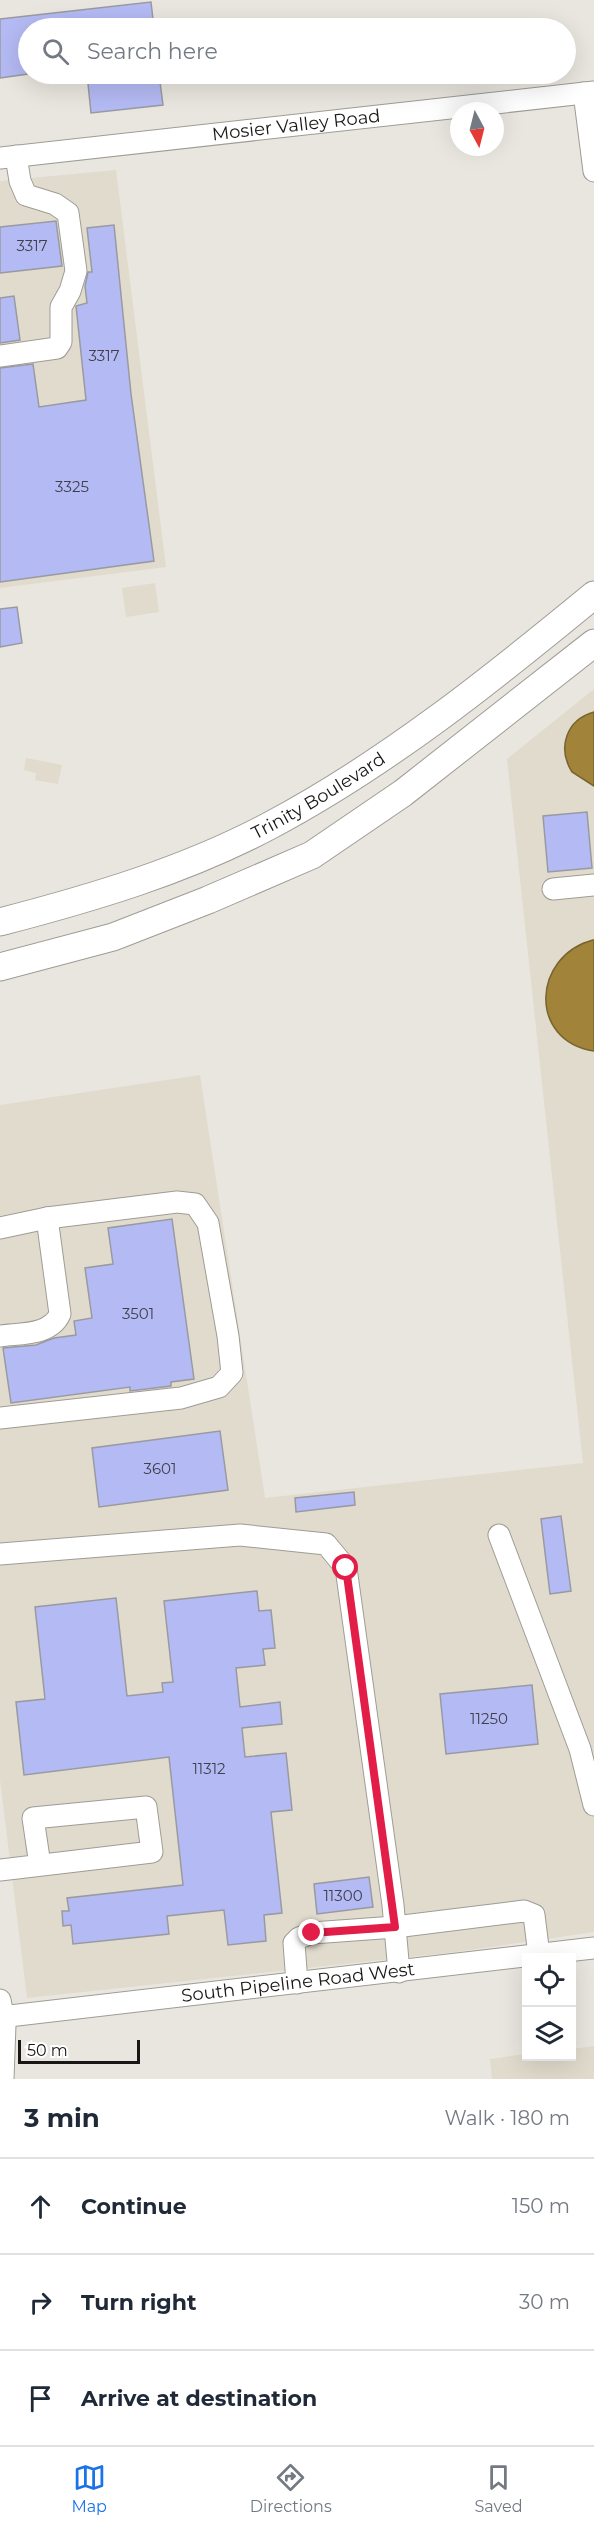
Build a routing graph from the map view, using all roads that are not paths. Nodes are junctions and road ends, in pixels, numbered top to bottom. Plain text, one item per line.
1 (589, 92) edge
2 (592, 130) edge
3 (8, 157) edge
4 (594, 171) edge
5 (0, 356) edge
6 (594, 595) edge
7 (594, 643) edge
8 (594, 885) edge
9 (553, 889) dead end
10 (0, 922) edge
11 (0, 967) edge
12 (47, 1218) junction
13 (0, 1228) edge
14 (0, 1336) edge
15 (0, 1418) edge
16 (500, 1535) dead end
17 (0, 1554) edge
18 (594, 1805) edge
19 (40, 1865) junction
20 (0, 1870) edge
21 (395, 1927) junction
22 (594, 1948) edge
23 (539, 1953) edge
24 (555, 1953) edge
25 (522, 1957) edge
26 (399, 1972) junction
27 (297, 1983) junction
28 (1, 2011) edge
29 (3, 2079) edge

1 - 2 street
1 - 3 street, Mosier Valley Road
2 - 4 street
3 - 5 street
6 - 10 main road, Trinity Boulevard
7 - 11 main road
8 - 9 street
12 - 13 street
12 - 14 street
12 - 15 street
16 - 18 street
17 - 21 street
19 - 19 street
19 - 20 street
21 - 23 street
21 - 26 street
21 - 27 street
22 - 24 street, South Pipeline Road West
25 - 26 street, South Pipeline Road West
26 - 27 street, South Pipeline Road West
27 - 28 street, South Pipeline Road West
28 - 29 street

